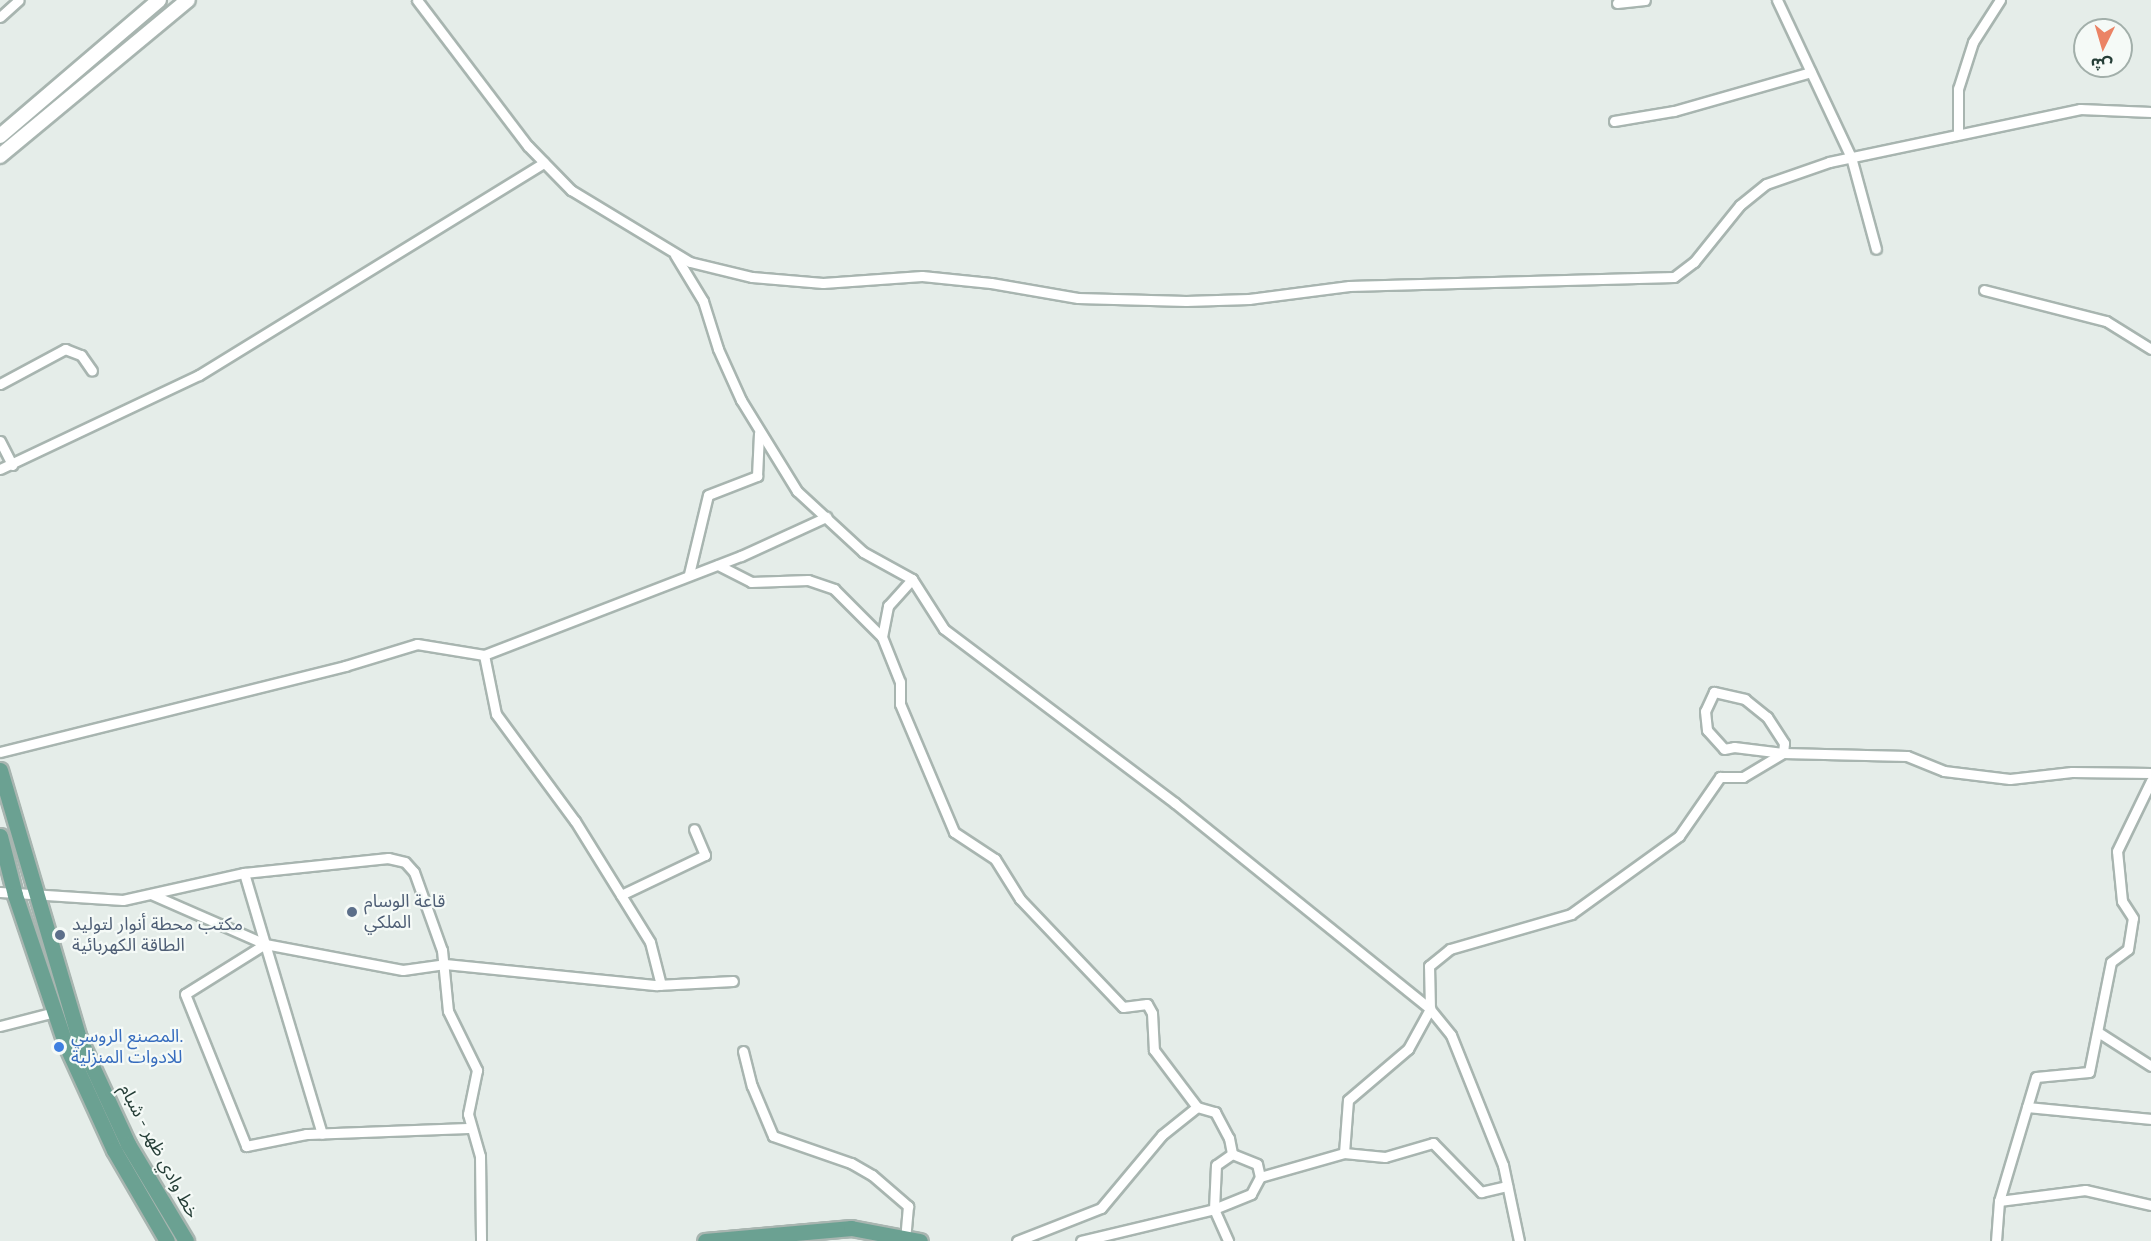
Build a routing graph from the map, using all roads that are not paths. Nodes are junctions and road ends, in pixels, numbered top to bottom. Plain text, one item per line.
1 (19, 0) edge
2 (159, 0) edge
3 (188, 0) edge
4 (417, 0) edge
5 (1645, 0) edge
6 (1777, 0) edge
7 (2000, 0) edge
8 (1617, 3) dead end
9 (0, 17) edge
10 (135, 20) junction
11 (146, 34) junction
12 (1811, 72) junction
13 (2151, 112) edge
14 (1614, 121) dead end
15 (1958, 132) junction
16 (0, 136) edge
17 (0, 156) edge
18 (1851, 157) junction
19 (544, 163) junction
20 (1876, 249) dead end
21 (672, 251) junction
22 (1984, 291) dead end
23 (2151, 349) edge
24 (92, 371) dead end
25 (0, 384) edge
26 (759, 433) junction
27 (0, 441) edge
28 (12, 465) junction
29 (0, 470) edge
30 (826, 517) junction
31 (718, 565) junction
32 (689, 574) junction
33 (912, 579) junction
34 (882, 637) junction
35 (484, 655) junction
36 (0, 752) edge
37 (1783, 753) junction
38 (0, 770) edge
39 (2151, 773) edge
40 (2151, 781) edge
41 (694, 829) dead end
42 (0, 836) edge
43 (244, 873) junction
44 (8, 894) edge
45 (35, 895) junction
46 (621, 895) junction
47 (153, 896) junction
48 (265, 944) junction
49 (445, 964) junction
50 (733, 981) dead end
51 (661, 985) junction
52 (1431, 1009) junction
53 (56, 1012) junction
54 (0, 1026) edge
55 (2098, 1032) junction
56 (743, 1051) dead end
57 (2151, 1066) edge
58 (1197, 1107) junction
59 (2027, 1107) junction
60 (2151, 1119) edge
61 (470, 1128) junction
62 (322, 1134) junction
63 (1344, 1153) junction
64 (1232, 1154) junction
65 (1260, 1177) junction
66 (1507, 1186) junction
67 (1999, 1201) junction
68 (2151, 1205) edge
69 (1214, 1209) junction
70 (912, 1240) edge
71 (167, 1241) edge
72 (186, 1241) edge
73 (481, 1241) edge
74 (705, 1241) edge
75 (1017, 1241) edge
76 (1081, 1241) edge
77 (1228, 1241) edge
78 (1519, 1241) edge
79 (1996, 1241) edge

1 - 9 street
2 - 10 main road
3 - 11 main road
4 - 19 street
5 - 8 street
6 - 12 street
7 - 15 street
10 - 11 main road
10 - 16 main road
11 - 17 main road
12 - 14 street
12 - 18 street
13 - 15 street
15 - 18 street
18 - 20 street
18 - 21 street
19 - 21 street
19 - 28 street
21 - 26 street
22 - 23 street
24 - 25 street
26 - 30 street
26 - 32 street
27 - 28 street
28 - 29 street
30 - 31 street
30 - 33 street
31 - 32 street
31 - 34 street
32 - 35 street
33 - 34 street
33 - 52 street
34 - 58 street
35 - 36 street
35 - 46 street
37 - 37 street
37 - 39 street
37 - 52 street
38 - 45 main road, خط وادي ظهر - شبام
40 - 55 street
41 - 46 street
42 - 44 main road, خط وادي ظهر - شبام
43 - 47 street
43 - 48 street
43 - 49 street
44 - 45 street
44 - 53 main road, خط وادي ظهر - شبام
45 - 47 street
45 - 72 main road, خط وادي ظهر - شبام
46 - 51 street
47 - 48 street
48 - 49 street
48 - 62 street
48 - 62 street
49 - 51 street
49 - 61 street
50 - 51 street
52 - 63 street
52 - 66 street
53 - 54 street
53 - 71 main road, خط وادي ظهر - شبام
55 - 57 street
55 - 59 street
56 - 70 street
58 - 64 street
58 - 75 street
59 - 60 street
59 - 67 street
61 - 62 street
61 - 73 street
63 - 65 street
63 - 66 street
64 - 65 street
64 - 69 street
65 - 69 street
66 - 78 street
67 - 68 street
67 - 79 street
69 - 76 street
69 - 77 street
70 - 74 main road

